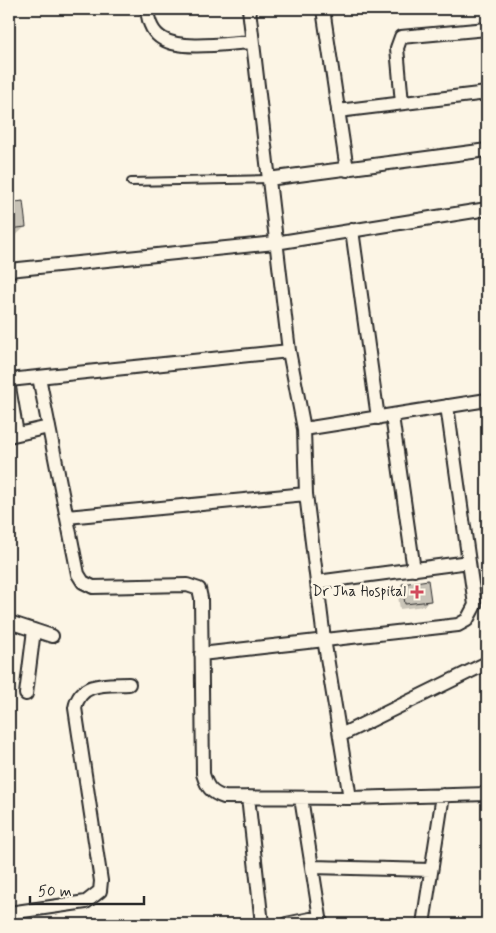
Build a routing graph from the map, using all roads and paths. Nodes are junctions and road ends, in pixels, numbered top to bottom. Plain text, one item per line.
1 (147, 9) edge
2 (248, 9) edge
3 (323, 9) edge
4 (487, 29) edge
5 (252, 42) junction
6 (487, 93) edge
7 (402, 103) junction
8 (338, 111) junction
9 (487, 150) edge
10 (347, 170) junction
11 (268, 179) junction
12 (130, 182) dead end
13 (487, 208) edge
14 (352, 230) junction
15 (275, 243) junction
16 (9, 270) edge
17 (289, 351) junction
18 (39, 377) junction
19 (9, 380) edge
20 (9, 387) edge
21 (487, 400) edge
22 (447, 406) junction
23 (392, 416) junction
24 (378, 418) junction
25 (49, 427) junction
26 (304, 429) junction
27 (13, 435) edge
28 (306, 494) junction
29 (67, 517) junction
30 (469, 562) junction
31 (414, 570) junction
32 (317, 582) junction
33 (9, 622) edge
34 (34, 630) junction
35 (52, 636) dead end
36 (324, 639) junction
37 (201, 654) junction
38 (487, 663) edge
39 (129, 684) dead end
40 (26, 694) dead end
41 (341, 735) junction
42 (487, 794) edge
43 (444, 795) junction
44 (248, 797) junction
45 (301, 798) junction
46 (350, 798) junction
47 (312, 867) junction
48 (431, 870) junction
49 (9, 913) edge
50 (320, 921) edge
51 (262, 924) edge
52 (286, 924) edge
53 (423, 924) edge

1 - 5 street
2 - 5 street
3 - 8 street
4 - 7 street
5 - 11 street
6 - 7 street
7 - 8 street
8 - 10 street
9 - 10 street
10 - 11 street
11 - 12 lane
11 - 15 street
13 - 14 street
14 - 15 street
14 - 24 street
15 - 16 street
15 - 17 street
17 - 18 street
17 - 26 street
18 - 19 street
18 - 25 street
20 - 27 street
21 - 22 street
22 - 23 street
22 - 30 street
23 - 24 street
23 - 31 street
24 - 26 street
25 - 27 street
25 - 29 street
26 - 28 street
28 - 29 street
28 - 32 street
29 - 37 street
30 - 31 street
30 - 36 street
31 - 32 street
32 - 36 street
33 - 34 street
34 - 35 street
34 - 40 street
36 - 37 street
36 - 41 street
37 - 44 street
38 - 41 street
39 - 49 street
41 - 46 street
42 - 43 street
43 - 46 street
43 - 48 street
44 - 45 street
44 - 51 street
45 - 46 street
45 - 47 street
47 - 48 street
47 - 50 street
48 - 53 street
50 - 52 street

